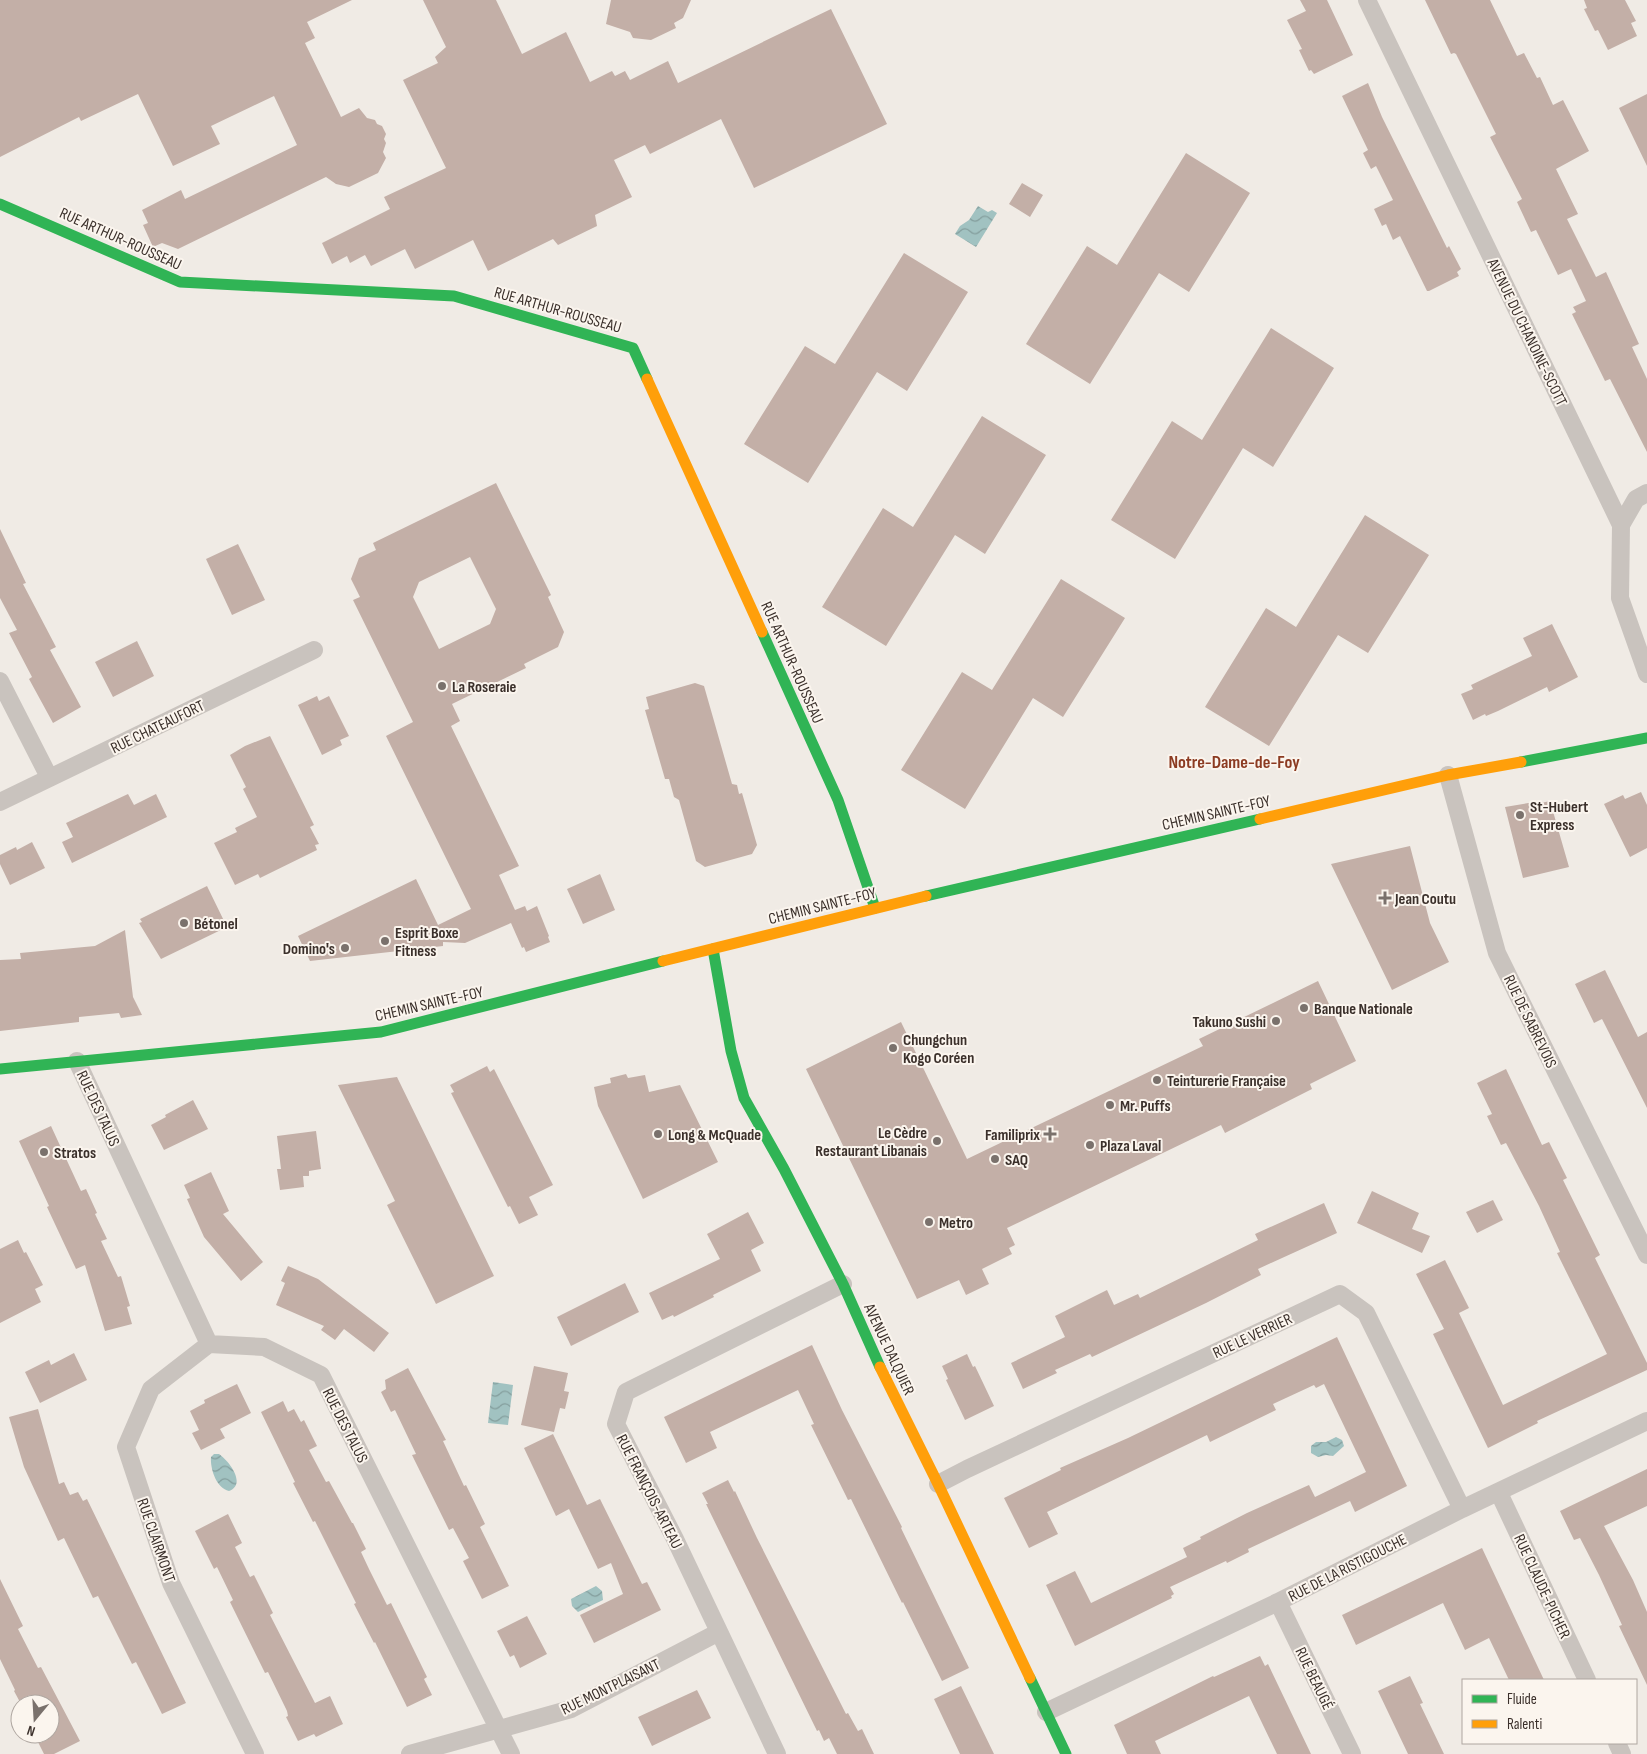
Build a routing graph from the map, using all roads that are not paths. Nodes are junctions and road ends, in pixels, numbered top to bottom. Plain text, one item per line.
1 (1367, 0) edge
2 (0, 204) edge
3 (1647, 493) edge
4 (1621, 525) junction
5 (314, 650) dead end
6 (1647, 674) edge
7 (0, 681) edge
8 (1647, 738) edge
9 (1448, 775) junction
10 (49, 777) junction
11 (0, 802) edge
12 (875, 908) junction
13 (713, 949) junction
14 (77, 1060) junction
15 (0, 1069) edge
16 (1647, 1254) edge
17 (843, 1284) junction
18 (209, 1344) junction
19 (1647, 1421) edge
20 (938, 1484) junction
21 (1499, 1492) junction
22 (1462, 1509) junction
23 (1278, 1602) junction
24 (719, 1632) junction
25 (1587, 1679) edge
26 (1046, 1712) junction
27 (498, 1728) junction
28 (255, 1754) edge
29 (410, 1754) edge
30 (510, 1754) edge
31 (777, 1754) edge
32 (1066, 1754) edge
33 (1352, 1754) edge

1 - 4 street, AVENUE DU CHANOINE-SCOTT
2 - 12 street, RUE ARTHUR-ROUSSEAU
3 - 4 street
4 - 6 street, AVENUE DU CHANOINE-SCOTT
5 - 10 street, RUE CHATEAUFORT
7 - 10 street
8 - 9 street, CHEMIN SAINTE-FOY
9 - 12 street, CHEMIN SAINTE-FOY
9 - 16 street, RUE DE SABREVOIS
10 - 11 street, RUE CHATEAUFORT
12 - 13 street, CHEMIN SAINTE-FOY
13 - 14 street, CHEMIN SAINTE-FOY
13 - 17 street, AVENUE DALQUIER
14 - 15 street, CHEMIN SAINTE-FOY
14 - 18 street, RUE DES TALUS
17 - 20 street, AVENUE DALQUIER
17 - 24 street, RUE FRANÇOIS-ARTEAU
18 - 27 street, RUE DES TALUS
18 - 28 street, RUE CLAIRMONT
19 - 21 street, RUE DE LA RISTIGOUCHE
20 - 22 street, RUE LE VERRIER
20 - 26 street, AVENUE DALQUIER
21 - 22 street, RUE DE LA RISTIGOUCHE
21 - 25 street, RUE CLAUDE-PICHER
22 - 23 street, RUE DE LA RISTIGOUCHE
23 - 26 street, RUE DE LA RISTIGOUCHE
23 - 33 street, RUE BEAUGÉ
24 - 27 street, RUE MONTPLAISANT
24 - 31 street, RUE FRANÇOIS-ARTEAU
26 - 32 street, AVENUE DALQUIER
27 - 29 street, RUE MONTPLAISANT
27 - 30 street, RUE DES TALUS

